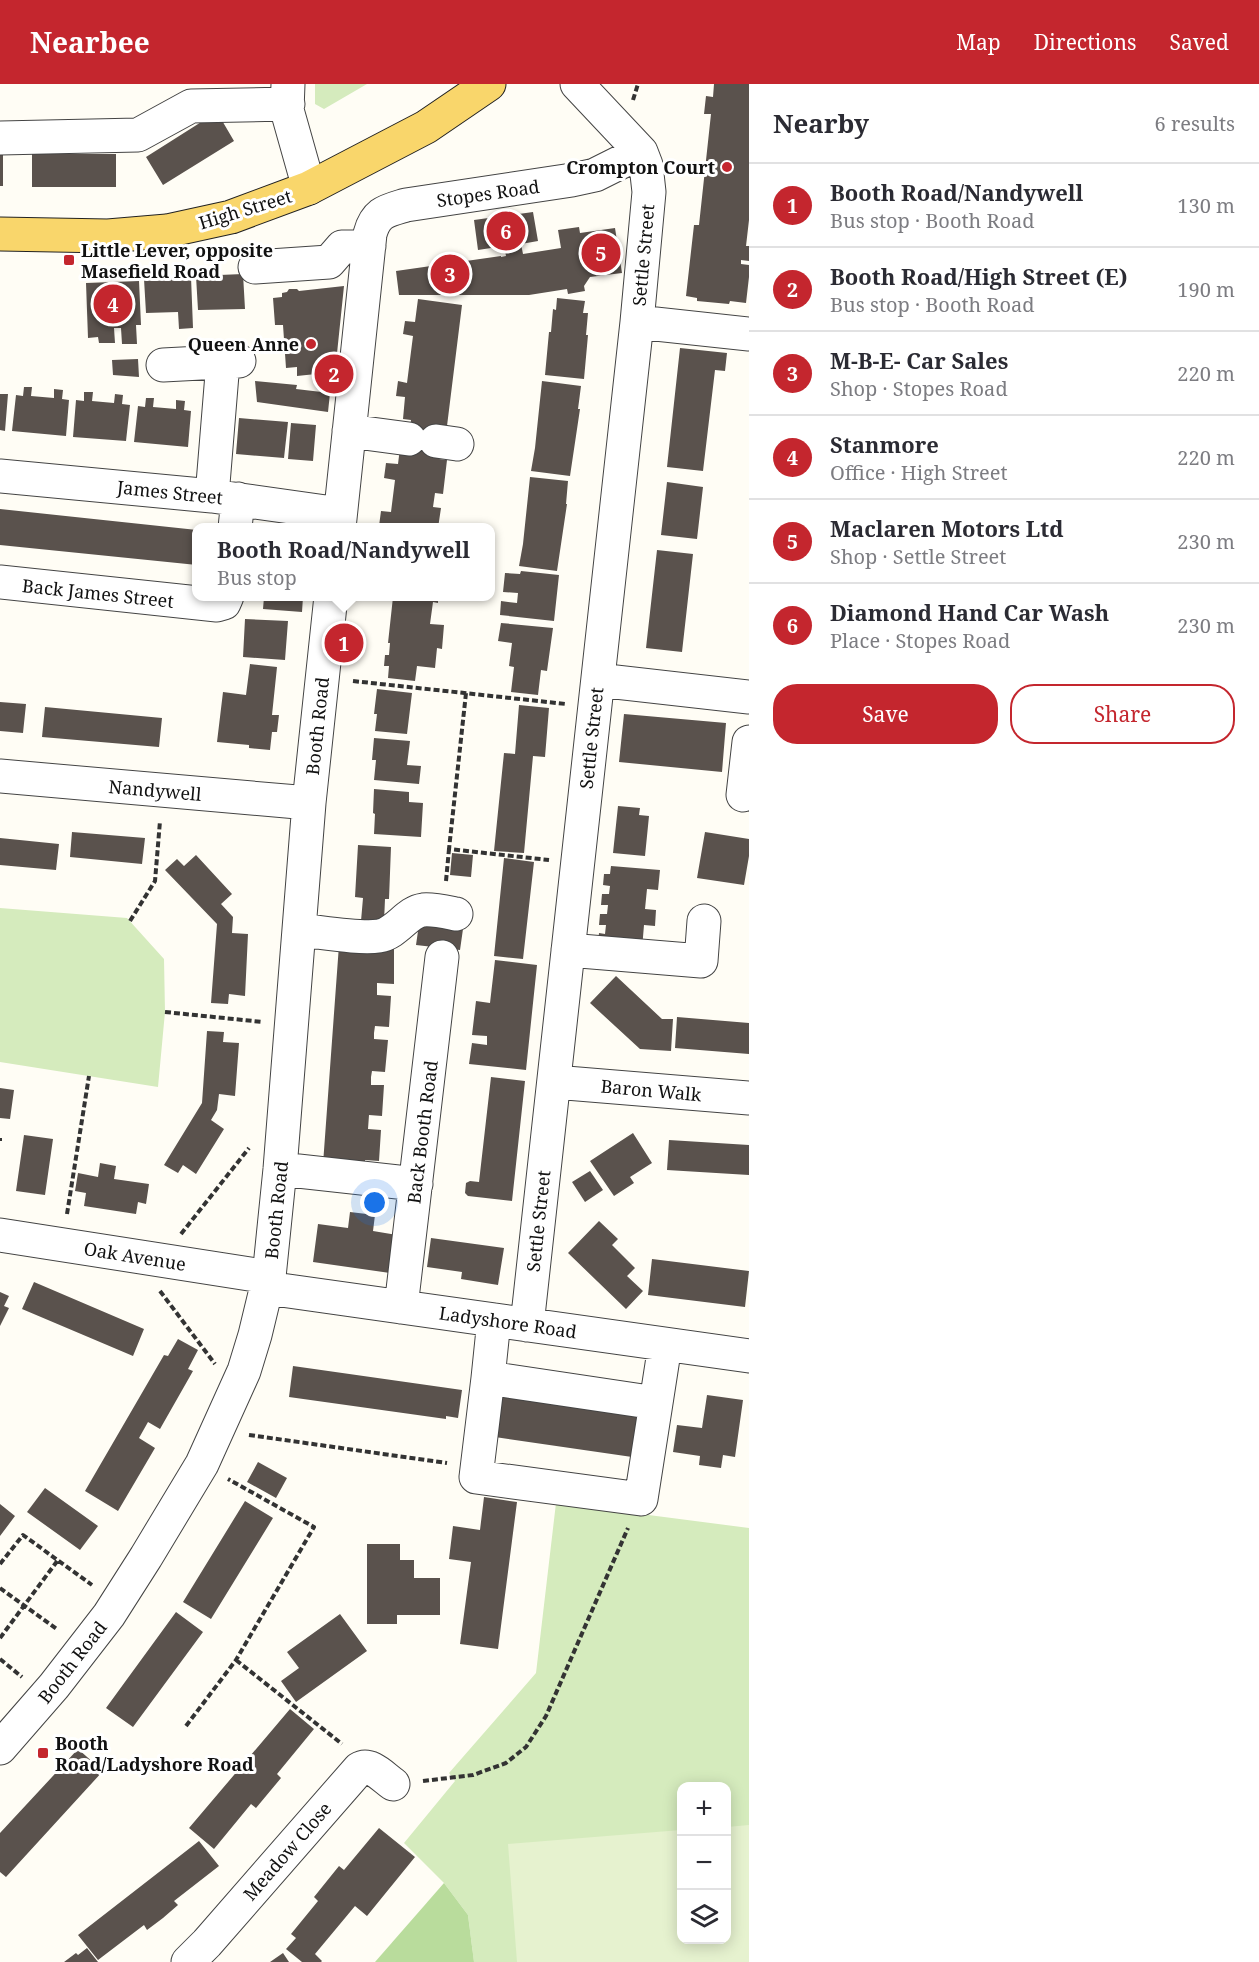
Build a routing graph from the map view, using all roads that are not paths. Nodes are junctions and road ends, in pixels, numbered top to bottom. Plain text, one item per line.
1 (489, 84) edge
2 (577, 84) edge
3 (288, 94) edge
4 (0, 138) edge
5 (641, 152) junction
6 (309, 189) junction
7 (0, 234) edge
8 (369, 246) junction
9 (255, 267) dead end
10 (637, 322) junction
11 (749, 334) edge
12 (163, 365) dead end
13 (349, 431) junction
14 (434, 441) dead end
15 (0, 476) edge
16 (228, 508) edge
17 (339, 521) edge
18 (0, 582) edge
19 (225, 601) edge
20 (331, 601) edge
21 (596, 694) junction
22 (749, 697) edge
23 (749, 742) edge
24 (0, 776) edge
25 (743, 795) dead end
26 (309, 803) junction
27 (456, 914) dead end
28 (705, 921) dead end
29 (299, 930) junction
30 (568, 950) junction
31 (442, 957) dead end
32 (554, 1082) junction
33 (749, 1098) edge
34 (281, 1156) junction
35 (416, 1184) junction
36 (0, 1235) edge
37 (268, 1282) junction
38 (401, 1307) junction
39 (494, 1320) junction
40 (527, 1324) junction
41 (665, 1345) junction
42 (749, 1356) edge
43 (488, 1378) junction
44 (656, 1403) junction
45 (0, 1748) edge
46 (393, 1784) road end
47 (188, 1962) edge

1 - 6 main road
2 - 5 street
3 - 4 street
3 - 6 street
5 - 8 street, Stopes Road
5 - 10 street, Settle Street
6 - 7 main road, High Street
8 - 9 street
8 - 13 street
10 - 11 street
10 - 21 street, Settle Street
12 - 16 street
13 - 14 street
13 - 17 street
15 - 16 street, James Street
16 - 17 street, James Street
18 - 19 street, Back James Street
20 - 26 street, Booth Road
21 - 22 street
21 - 30 street, Settle Street
23 - 25 street
24 - 26 street, Nandywell
26 - 29 street, Booth Road
27 - 29 street
28 - 30 street
29 - 34 street, Booth Road
30 - 32 street, Settle Street
31 - 35 street, Back Booth Road
32 - 33 street, Baron Walk
32 - 40 street, Settle Street
34 - 35 street
34 - 37 street, Booth Road
35 - 38 street, Back Booth Road
36 - 37 street, Oak Avenue
37 - 38 street, Ladyshore Road
37 - 45 street, Booth Road
38 - 39 street, Ladyshore Road
39 - 40 street, Ladyshore Road
39 - 43 street
40 - 41 street, Ladyshore Road
41 - 42 street, Ladyshore Road
41 - 44 street
43 - 44 street
43 - 44 street
46 - 47 street, Meadow Close

